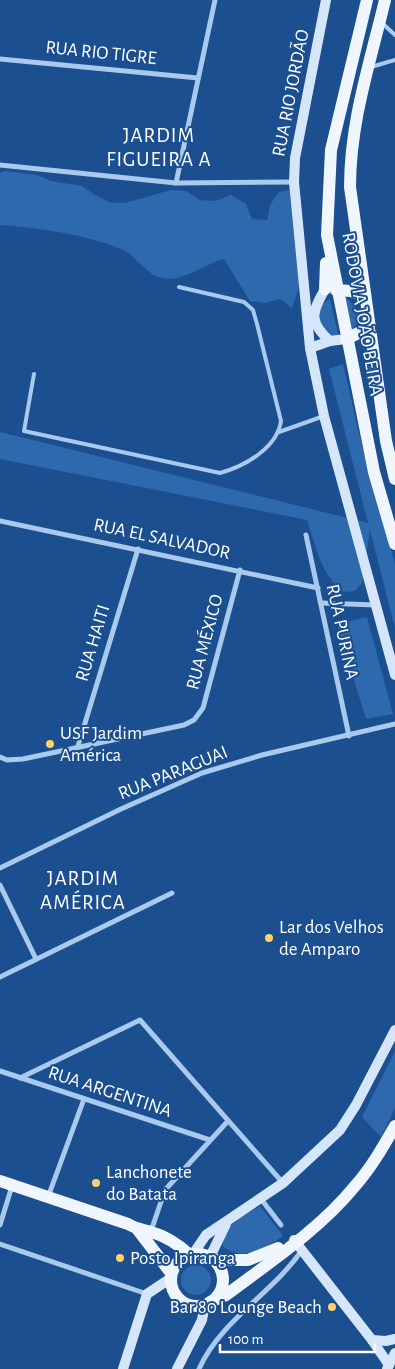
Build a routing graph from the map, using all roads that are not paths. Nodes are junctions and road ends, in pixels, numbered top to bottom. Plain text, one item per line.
1 (215, 0) edge
2 (326, 0) edge
3 (367, 0) edge
4 (385, 0) edge
5 (380, 21) junction
6 (395, 35) edge
7 (0, 59) edge
8 (395, 60) edge
9 (368, 67) junction
10 (198, 78) junction
11 (0, 165) edge
12 (294, 182) junction
13 (176, 184) junction
14 (304, 283) junction
15 (179, 286) dead end
16 (331, 290) junction
17 (364, 296) junction
18 (369, 328) junction
19 (346, 339) junction
20 (330, 341) junction
21 (310, 348) junction
22 (34, 374) dead end
23 (324, 416) junction
24 (279, 432) junction
25 (395, 479) edge
26 (0, 521) edge
27 (306, 535) dead end
28 (395, 544) edge
29 (138, 549) junction
30 (240, 570) junction
31 (318, 588) junction
32 (321, 602) junction
33 (376, 605) junction
34 (395, 675) edge
35 (395, 724) edge
36 (349, 736) junction
37 (78, 746) junction
38 (0, 758) edge
39 (0, 868) edge
40 (0, 884) edge
41 (172, 893) dead end
42 (36, 959) junction
43 (0, 977) edge
44 (395, 1030) edge
45 (0, 1071) edge
46 (20, 1078) junction
47 (84, 1099) junction
48 (228, 1121) junction
49 (395, 1126) edge
50 (210, 1140) junction
51 (0, 1181) edge
52 (283, 1183) junction
53 (13, 1186) junction
54 (48, 1197) junction
55 (261, 1199) junction
56 (228, 1221) junction
57 (0, 1225) edge
58 (282, 1225) dead end
59 (145, 1231) junction
60 (0, 1244) edge
61 (297, 1244) junction
62 (191, 1255) junction
63 (211, 1258) junction
64 (171, 1276) junction
65 (148, 1294) junction
66 (208, 1303) junction
67 (395, 1339) edge
68 (372, 1340) junction
69 (395, 1353) edge
70 (388, 1367) edge
71 (123, 1369) edge
72 (176, 1369) edge
73 (199, 1369) edge

1 - 10 street
2 - 12 street, RUA RIO JORDÃO
3 - 16 main road, RODOVIA JOÃO BEIRA
4 - 5 main road, RODOVIA JOÃO BEIRA
5 - 6 lane
5 - 9 main road, RODOVIA JOÃO BEIRA
7 - 10 street, RUA RIO TIGRE
8 - 9 lane
9 - 17 main road, RODOVIA JOÃO BEIRA
10 - 13 street
11 - 13 street
12 - 13 street
12 - 14 street, RUA RIO JORDÃO
14 - 16 street
14 - 21 street, RUA RIO JORDÃO
15 - 24 lane
16 - 17 main road
16 - 19 main road, RODOVIA JOÃO BEIRA
16 - 20 street
17 - 18 main road, RODOVIA JOÃO BEIRA
18 - 19 main road
18 - 25 main road, RODOVIA JOÃO BEIRA
19 - 20 street
19 - 28 main road, RODOVIA JOÃO BEIRA
20 - 21 street
21 - 23 street, RUA RIO JORDÃO
22 - 24 lane
23 - 24 lane
23 - 33 street, RUA RIO JORDÃO
26 - 29 street, RUA EL SALVADOR
27 - 31 street, RUA PURINA
29 - 30 street, RUA EL SALVADOR
29 - 37 street, RUA HAITI
30 - 31 street, RUA EL SALVADOR
30 - 37 street, RUA MÉXICO
31 - 32 street, RUA PURINA
32 - 33 street
32 - 36 street, RUA PURINA
33 - 34 street, RUA RIO JORDÃO
35 - 36 street, RUA PARAGUAI
36 - 39 street, RUA PARAGUAI
37 - 38 street
40 - 42 street
41 - 42 street
42 - 43 street
44 - 52 street
45 - 46 street, RUA ARGENTINA
46 - 47 street, RUA ARGENTINA
46 - 48 street
47 - 50 street, RUA ARGENTINA
47 - 54 street
48 - 50 street
48 - 52 street
49 - 61 main road
50 - 59 street
51 - 53 main road
52 - 55 street
53 - 54 main road
53 - 57 street
54 - 59 main road
55 - 56 street
55 - 58 street
56 - 62 street
56 - 63 street
59 - 62 main road
59 - 64 main road
60 - 65 street
61 - 63 main road
61 - 66 main road
61 - 68 street
61 - 73 street
62 - 63 main road
62 - 64 main road
63 - 66 main road
64 - 65 street
64 - 66 main road
65 - 71 street
66 - 72 street
67 - 68 street
68 - 70 street
69 - 70 street

